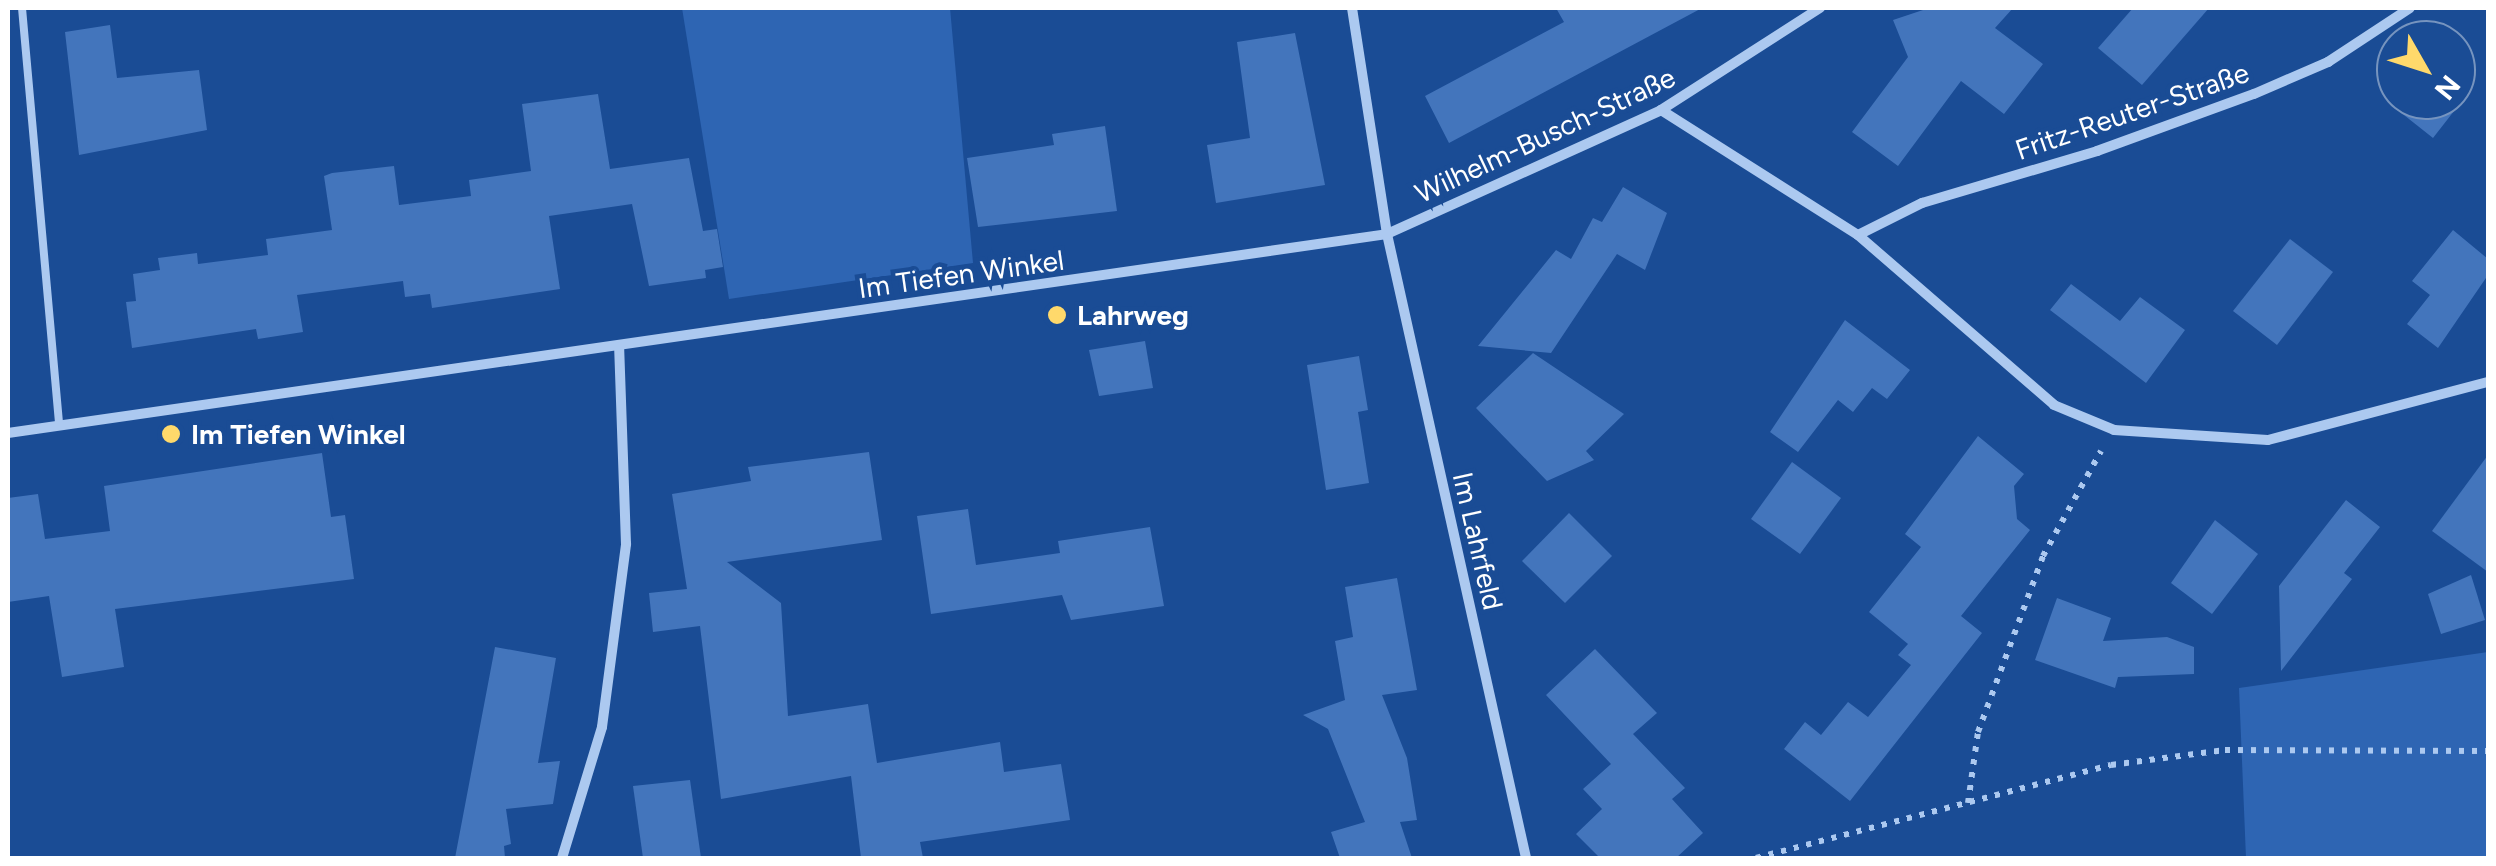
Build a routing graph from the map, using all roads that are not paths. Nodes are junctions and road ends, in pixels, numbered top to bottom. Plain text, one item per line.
1 (22, 8) edge
2 (1352, 8) edge
3 (1820, 8) edge
4 (2410, 8) edge
5 (1661, 110) junction
6 (1387, 234) junction
7 (1858, 235) junction
8 (619, 346) junction
9 (2488, 382) edge
10 (60, 425) junction
11 (8, 433) edge
12 (562, 858) edge
13 (1526, 858) edge

1 - 10 lane
2 - 6 street
3 - 5 street, Wilhelm-Busch-Straße
4 - 7 street, Fritz-Reuter-Straße
5 - 6 street, Wilhelm-Busch-Straße
5 - 7 street
6 - 8 street, Im Tiefen Winkel
6 - 13 street, Im Lahrfeld
7 - 9 street
8 - 10 street, Im Tiefen Winkel
8 - 12 street
10 - 11 street, Im Tiefen Winkel

